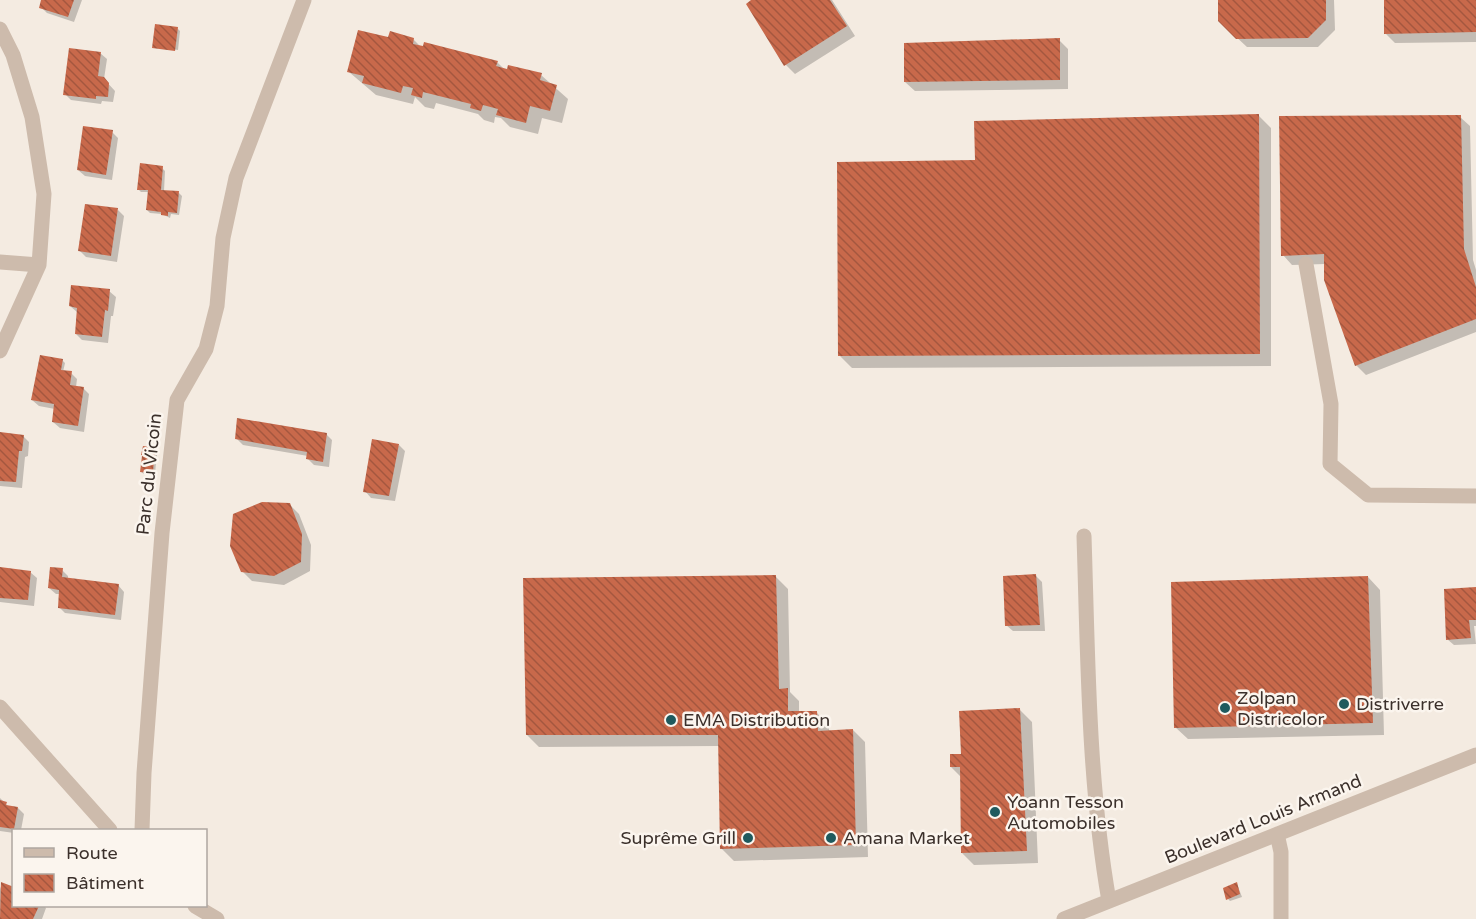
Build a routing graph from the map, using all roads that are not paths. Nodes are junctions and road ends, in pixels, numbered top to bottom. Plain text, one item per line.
1 (304, 0) edge
2 (0, 29) edge
3 (0, 262) edge
4 (1306, 264) dead end
5 (39, 265) junction
6 (0, 351) edge
7 (1476, 496) edge
8 (1084, 536) dead end
9 (0, 707) edge
10 (1476, 755) edge
11 (108, 829) edge
12 (142, 829) edge
13 (1277, 834) junction
14 (1109, 901) junction
15 (197, 907) edge
16 (217, 919) edge
17 (1064, 919) edge
18 (1281, 919) edge

1 - 12 street, Parc du Vicoin
2 - 5 street
3 - 5 street
4 - 7 street
5 - 6 street
8 - 14 street
9 - 11 street
10 - 13 street, Boulevard Louis Armand
13 - 14 street, Boulevard Louis Armand
13 - 18 street
14 - 17 street, Boulevard Louis Armand
15 - 16 street

